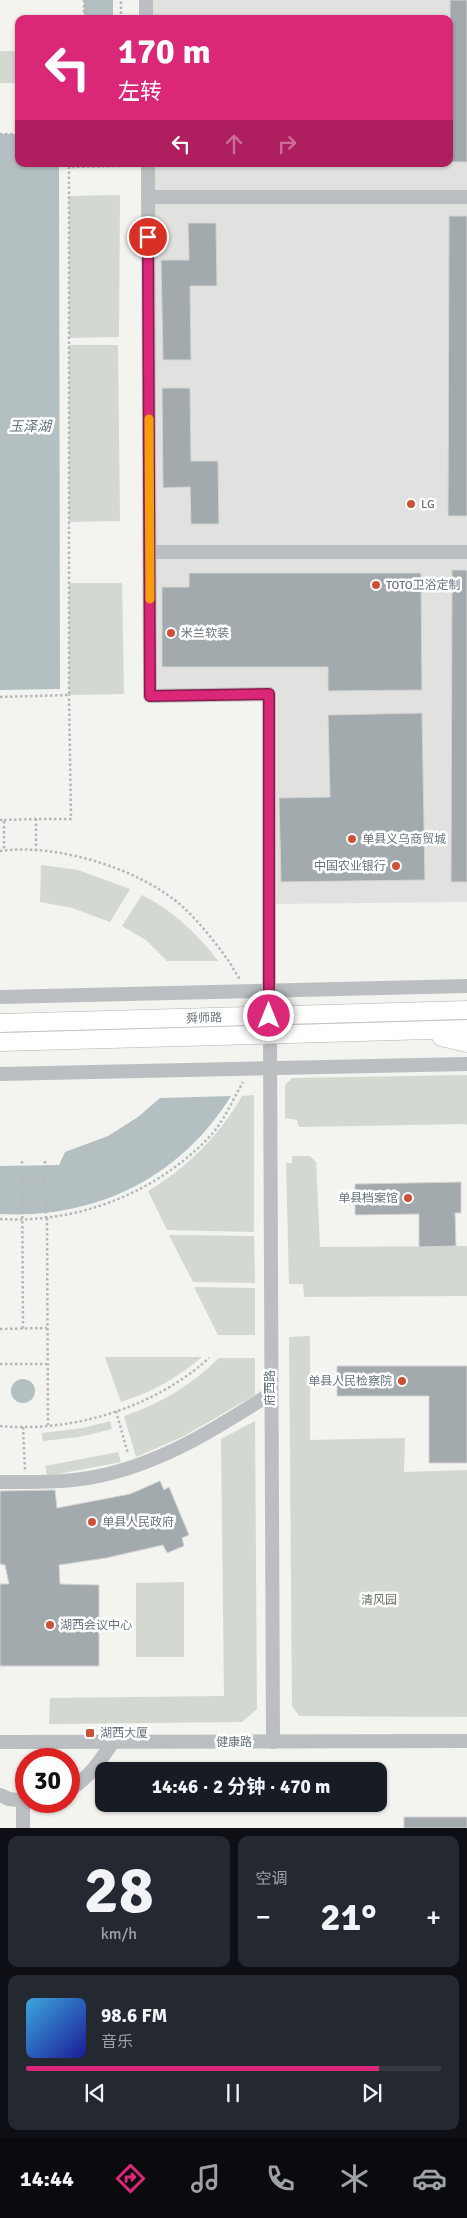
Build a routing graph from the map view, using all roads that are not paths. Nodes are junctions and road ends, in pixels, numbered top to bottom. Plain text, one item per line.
1 (146, 0) edge
2 (146, 15) edge
3 (148, 167) edge
4 (148, 197) junction
5 (467, 197) edge
6 (150, 552) junction
7 (467, 552) edge
8 (467, 986) edge
9 (0, 997) edge
10 (467, 1003) edge
11 (467, 1010) edge
12 (432, 1011) junction
13 (269, 1016) junction
14 (0, 1023) edge
15 (467, 1029) edge
16 (408, 1031) junction
17 (270, 1035) junction
18 (0, 1042) edge
19 (467, 1043) edge
20 (467, 1064) edge
21 (0, 1074) edge
22 (270, 1394) junction
23 (0, 1482) edge
24 (467, 1741) edge
25 (0, 1742) edge
26 (113, 1742) junction
27 (273, 1742) junction
28 (80, 1783) edge
29 (0, 1795) edge
30 (15, 1799) edge
31 (24, 1813) edge
32 (23, 1828) edge

1 - 2 street
3 - 4 street
4 - 5 street
4 - 6 street
6 - 7 street
6 - 13 street
8 - 9 street
10 - 12 main road
11 - 12 main road, 舜师路
12 - 13 main road, 舜师路
13 - 14 main road, 舜师路
15 - 16 main road, 舜师路
16 - 17 main road, 舜师路
16 - 19 main road
17 - 18 main road, 舜师路
17 - 22 street, 府西路
20 - 21 street
22 - 23 street
22 - 27 street, 府西路
24 - 27 street, 健康路
25 - 26 street, 健康路
26 - 27 street, 健康路
26 - 28 street
29 - 30 street
31 - 32 street

